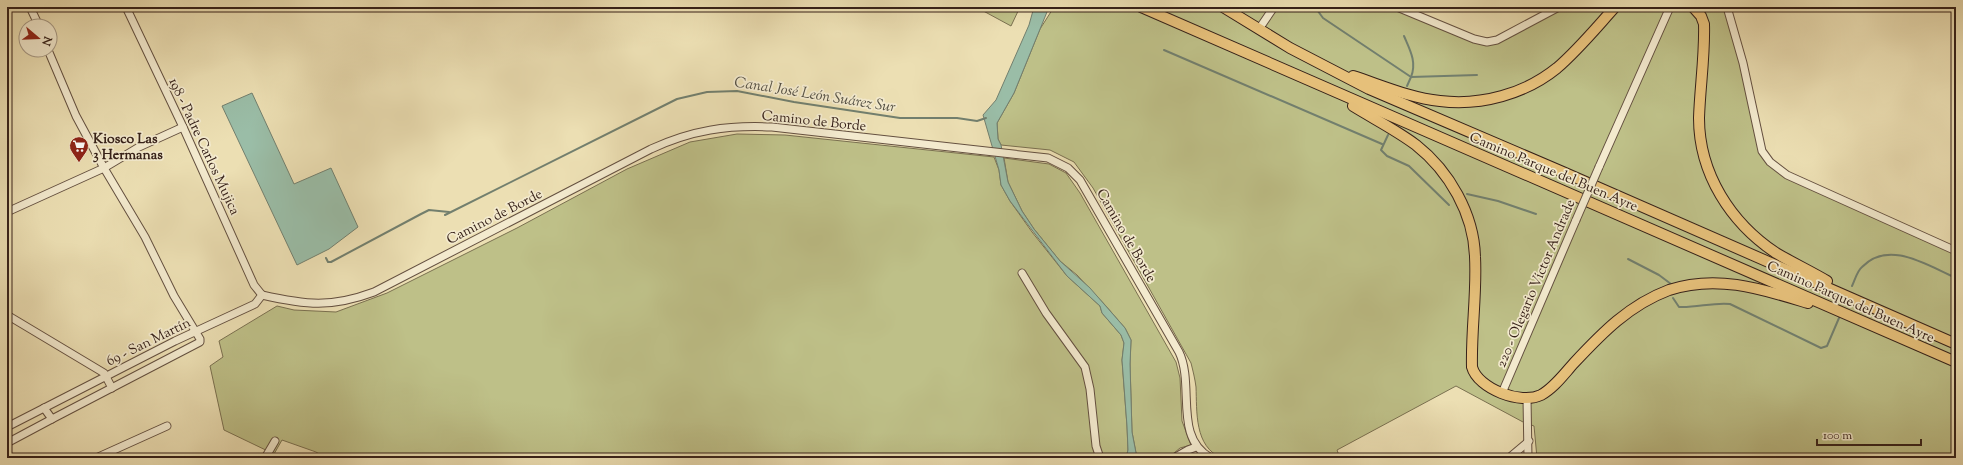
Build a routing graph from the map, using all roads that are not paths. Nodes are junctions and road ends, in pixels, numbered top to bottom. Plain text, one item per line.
1 (30, 7) edge
2 (126, 7) edge
3 (1141, 7) edge
4 (1223, 7) edge
5 (1274, 7) edge
6 (1397, 7) edge
7 (1559, 7) edge
8 (1616, 7) edge
9 (1670, 7) edge
10 (1693, 7) edge
11 (1727, 7) edge
12 (35, 18) edge
13 (1258, 30) junction
14 (51, 58) edge
15 (1318, 64) junction
16 (1315, 84) junction
17 (183, 127) junction
18 (104, 168) junction
19 (7, 212) edge
20 (1956, 251) edge
21 (1022, 273) dead end
22 (262, 295) junction
23 (1865, 304) junction
24 (7, 315) edge
25 (1856, 318) junction
26 (196, 331) junction
27 (1956, 344) edge
28 (1956, 362) edge
29 (106, 376) junction
30 (112, 388) junction
31 (1502, 393) junction
32 (1527, 398) junction
33 (44, 408) junction
34 (52, 419) junction
35 (167, 426) dead end
36 (7, 428) edge
37 (275, 441) dead end
38 (1529, 441) junction
39 (7, 443) edge
40 (1196, 447) junction
41 (109, 455) edge
42 (96, 458) edge
43 (265, 458) edge
44 (1100, 458) edge
45 (1174, 458) edge
46 (1211, 458) edge
47 (1509, 458) edge
48 (1528, 458) edge

1 - 12 street
2 - 17 street, 198 - Padre Carlos Mujica
3 - 16 highway, Camino Parque del Buen Ayre
4 - 13 highway, Camino Parque del Buen Ayre
5 - 13 street
6 - 7 street
8 - 15 highway
9 - 31 street, 220 - Olegario Víctor Andrade, bridge
10 - 23 highway
11 - 20 street
13 - 15 highway, Camino Parque del Buen Ayre
14 - 18 street
15 - 23 highway, Camino Parque del Buen Ayre
16 - 25 highway, Camino Parque del Buen Ayre
16 - 31 highway
17 - 18 street
17 - 22 street, 198 - Padre Carlos Mujica
18 - 19 street
18 - 26 street
21 - 44 street
22 - 26 street, 69 - San Martín
22 - 40 street, Camino de Borde
23 - 27 highway, Camino Parque del Buen Ayre
24 - 29 street
25 - 28 highway, Camino Parque del Buen Ayre
25 - 32 highway
26 - 29 street, 69 - San Martín
26 - 30 street, 69 - San Martín
29 - 30 street
29 - 33 street, 69 - San Martín
30 - 34 street, 69 - San Martín
31 - 32 highway
32 - 38 street
33 - 34 street
33 - 36 street, 69 - San Martín
34 - 39 street, 69 - San Martín
35 - 41 street
37 - 43 street
38 - 47 street
38 - 48 street
40 - 45 street
40 - 46 street
41 - 42 street

